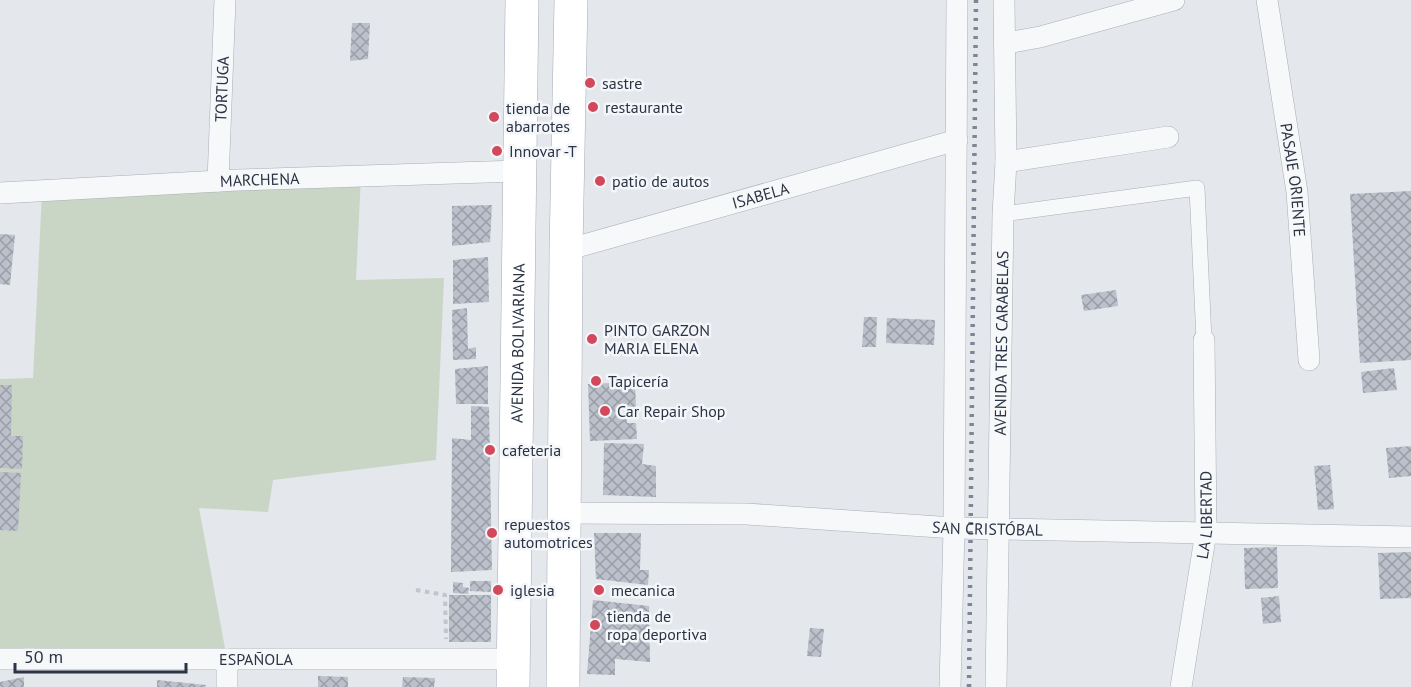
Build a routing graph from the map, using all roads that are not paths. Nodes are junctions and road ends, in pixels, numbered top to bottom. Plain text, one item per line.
1 (225, 0) edge
2 (522, 0) edge
3 (571, 0) edge
4 (957, 0) edge
5 (1004, 0) edge
6 (1174, 0) edge
7 (1267, 0) edge
8 (1007, 42) junction
9 (1168, 137) dead end
10 (957, 140) junction
11 (1006, 162) junction
12 (517, 171) junction
13 (218, 181) junction
14 (0, 193) edge
15 (1003, 213) junction
16 (566, 250) junction
17 (1204, 340) joint
18 (1309, 360) dead end
19 (565, 513) junction
20 (954, 528) junction
21 (998, 529) junction
22 (1206, 532) junction
23 (1411, 537) edge
24 (227, 658) junction
25 (0, 659) edge
26 (513, 673) edge
27 (227, 687) edge
28 (563, 687) edge
29 (950, 687) edge
30 (996, 687) edge
31 (1181, 687) edge

1 - 13 street, TORTUGA
2 - 12 main road, AVENIDA BOLIVARIANA
3 - 16 main road
4 - 10 street
5 - 8 street, AVENIDA TRES CARABELAS
6 - 8 street
7 - 18 street, PASAJE ORIENTE
8 - 11 street, AVENIDA TRES CARABELAS
9 - 11 street
10 - 16 street, ISABELA
10 - 20 street
11 - 15 street, AVENIDA TRES CARABELAS
12 - 13 street, MARCHENA
12 - 26 main road, AVENIDA BOLIVARIANA
13 - 14 street, MARCHENA
15 - 17 street
15 - 21 street, AVENIDA TRES CARABELAS
16 - 19 main road
17 - 22 street, LA LIBERTAD
19 - 20 street, SAN CRISTÓBAL
19 - 28 main road
20 - 21 street, SAN CRISTÓBAL
20 - 29 street
21 - 22 street, SAN CRISTÓBAL
21 - 30 street, AVENIDA TRES CARABELAS
22 - 23 street, SAN CRISTÓBAL
22 - 31 street, LA LIBERTAD
24 - 25 street, ESPAÑOLA
24 - 26 street, ESPAÑOLA
24 - 27 street

